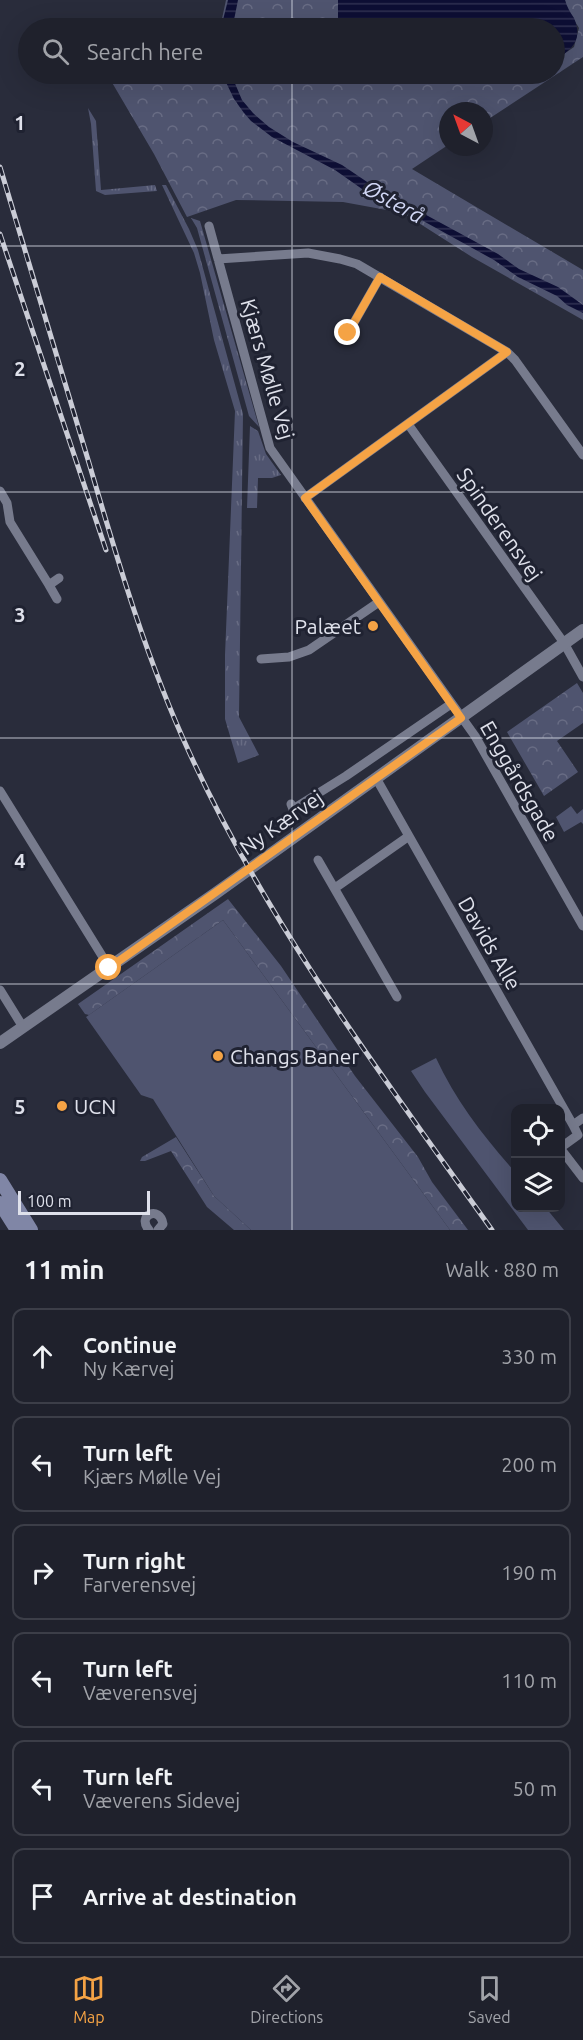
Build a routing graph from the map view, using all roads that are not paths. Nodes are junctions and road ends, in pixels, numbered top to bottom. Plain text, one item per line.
1 (209, 226) dead end
2 (218, 259) junction
3 (380, 277) junction
4 (348, 333) dead end
5 (507, 352) junction
6 (408, 424) junction
7 (583, 455) edge
8 (0, 491) edge
9 (305, 498) junction
10 (59, 578) dead end
11 (49, 585) junction
12 (57, 599) dead end
13 (380, 602) junction
14 (583, 630) edge
15 (564, 643) junction
16 (261, 659) dead end
17 (583, 677) edge
18 (451, 704) junction
19 (461, 718) junction
20 (376, 778) junction
21 (0, 791) edge
22 (291, 804) dead end
23 (409, 836) junction
24 (318, 860) dead end
25 (335, 888) junction
26 (583, 926) edge
27 (109, 968) junction
28 (0, 990) edge
29 (397, 997) dead end
30 (22, 1027) junction
31 (0, 1042) edge
32 (583, 1118) edge
33 (573, 1125) junction
34 (565, 1145) edge
35 (565, 1153) edge
36 (583, 1178) edge
37 (0, 1180) edge
38 (0, 1203) edge
39 (164, 1228) edge
40 (145, 1229) edge
41 (17, 1230) edge
42 (31, 1230) edge

1 - 2 street, Kjærs Mølle Vej
2 - 3 street
2 - 9 street, Kjærs Mølle Vej
3 - 4 street
3 - 5 street
5 - 6 street
5 - 7 street
6 - 9 street
6 - 15 street, Spinderensvej
8 - 11 street
9 - 13 street, Kjærs Mølle Vej
10 - 11 street
11 - 12 street
13 - 16 street
13 - 18 street, Kjærs Mølle Vej
14 - 15 street, Ny Kærvej
15 - 17 street, Spinderensvej
15 - 19 street, Ny Kærvej
18 - 19 street, Kjærs Mølle Vej
18 - 22 street, Ny Kærvej
19 - 20 street, Ny Kærvej
19 - 26 street, Enggårdsgade
20 - 23 street, Davids Alle
20 - 27 street, Ny Kærvej
21 - 27 street
23 - 25 street
23 - 33 street, Davids Alle
24 - 25 street
25 - 29 street
27 - 30 street, Ny Kærvej
28 - 30 street
30 - 31 street, Ny Kærvej
32 - 33 street
33 - 34 street
35 - 36 street
37 - 42 main road
38 - 41 main road
39 - 40 street

